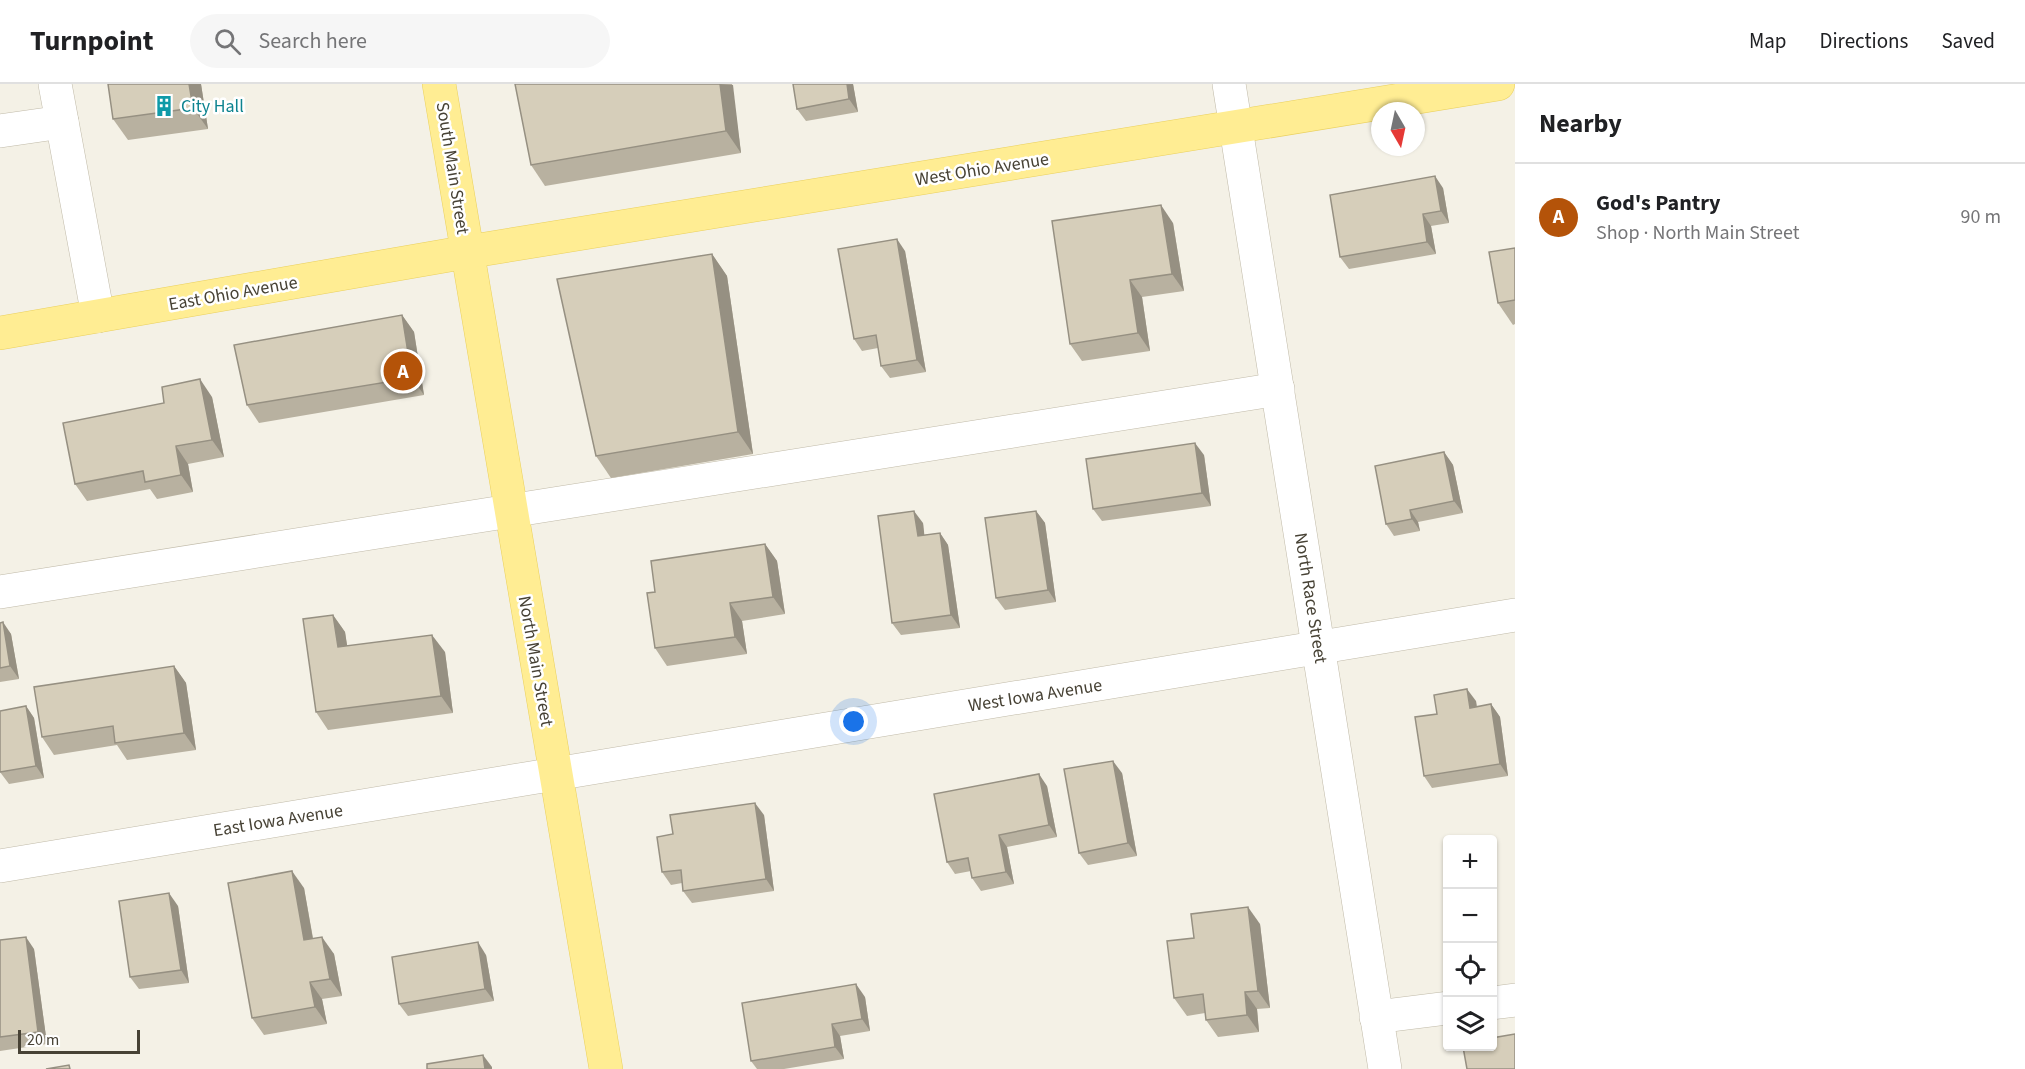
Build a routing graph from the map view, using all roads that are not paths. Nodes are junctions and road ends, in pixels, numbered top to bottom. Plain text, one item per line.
1 (55, 84) edge
2 (440, 84) edge
3 (1229, 84) edge
4 (1498, 84) edge
5 (62, 122) junction
6 (1237, 128) junction
7 (0, 131) edge
8 (466, 252) junction
9 (98, 316) junction
10 (0, 333) edge
11 (1278, 389) junction
12 (511, 511) junction
13 (0, 592) edge
14 (1515, 615) edge
15 (1318, 649) junction
16 (556, 774) junction
17 (0, 866) edge
18 (1515, 1000) edge
19 (1497, 1002) edge
20 (1443, 1009) edge
21 (1376, 1017) junction
22 (606, 1069) edge
23 (1385, 1069) edge

1 - 5 street
2 - 8 main road, South Main Street
3 - 6 street, North Race Street
4 - 6 main road, West Ohio Avenue
5 - 7 street
5 - 9 street
6 - 8 main road, West Ohio Avenue
6 - 11 street, North Race Street
8 - 9 main road, East Ohio Avenue
8 - 12 main road, North Main Street
9 - 10 main road, East Ohio Avenue
11 - 12 street
11 - 15 street, North Race Street
12 - 13 street
12 - 16 main road, North Main Street
14 - 15 street, West Iowa Avenue
15 - 16 street, West Iowa Avenue
15 - 21 street, North Race Street
16 - 17 street, East Iowa Avenue
16 - 22 main road, North Main Street
18 - 19 street
20 - 21 street
21 - 23 street, North Race Street

